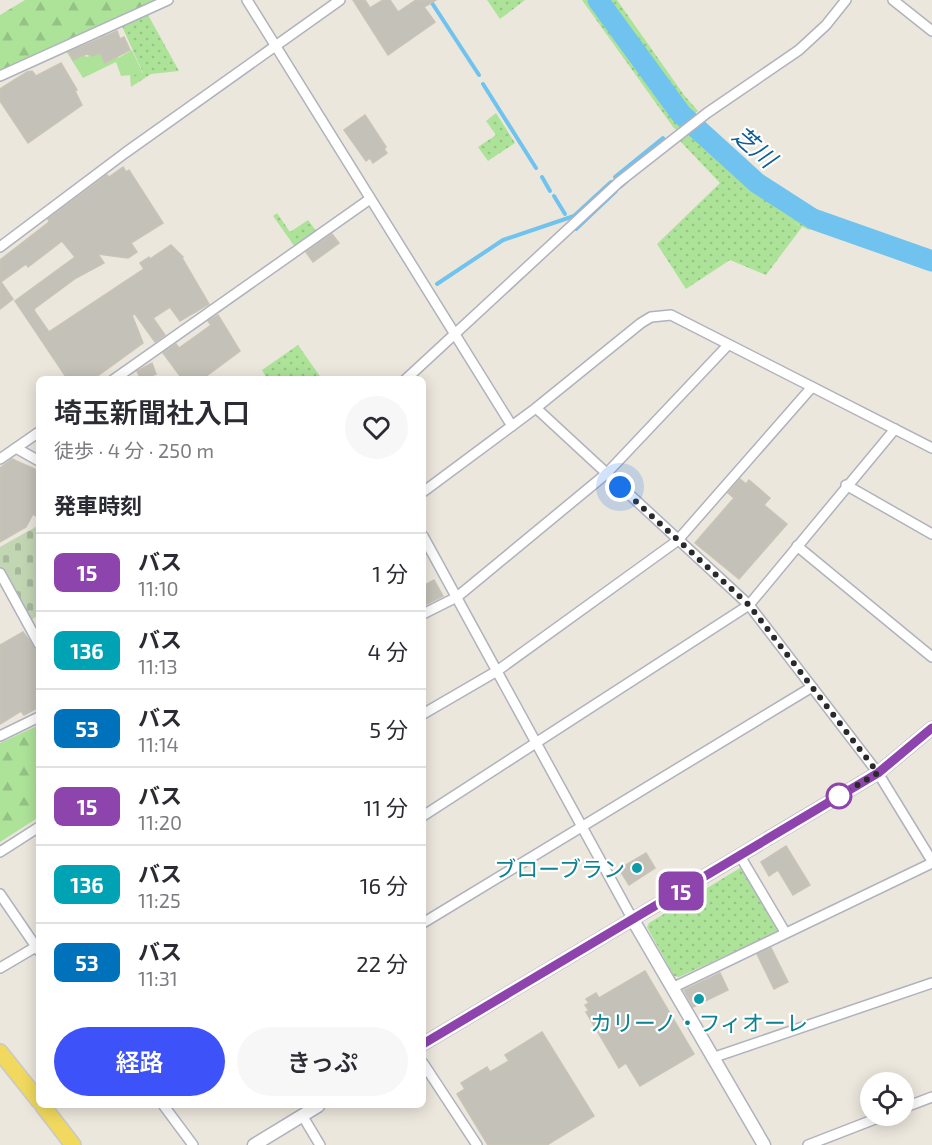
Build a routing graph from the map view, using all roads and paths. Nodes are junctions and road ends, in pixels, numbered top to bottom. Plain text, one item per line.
1 (168, 0) edge
2 (247, 0) edge
3 (340, 0) edge
4 (846, 0) edge
5 (893, 0) edge
6 (932, 31) edge
7 (274, 47) junction
8 (0, 76) edge
9 (370, 199) junction
10 (0, 248) edge
11 (455, 333) junction
12 (728, 345) junction
13 (119, 376) edge
14 (409, 376) edge
15 (812, 387) junction
16 (536, 408) junction
17 (512, 426) junction
18 (895, 429) junction
19 (36, 434) edge
20 (16, 448) junction
21 (932, 448) edge
22 (0, 459) edge
23 (36, 459) edge
24 (606, 474) junction
25 (846, 485) junction
26 (426, 490) edge
27 (932, 534) edge
28 (426, 541) edge
29 (677, 541) junction
30 (797, 546) junction
31 (0, 573) edge
32 (457, 597) junction
33 (749, 605) junction
34 (426, 612) edge
35 (36, 639) edge
36 (932, 657) edge
37 (497, 670) junction
38 (812, 687) junction
39 (426, 712) edge
40 (36, 718) edge
41 (932, 728) edge
42 (0, 736) edge
43 (537, 742) junction
44 (878, 773) junction
45 (426, 814) edge
46 (583, 826) junction
47 (36, 829) edge
48 (0, 852) edge
49 (740, 856) junction
50 (932, 862) edge
51 (0, 894) edge
52 (633, 920) junction
53 (426, 921) edge
54 (785, 932) junction
55 (36, 944) edge
56 (36, 948) edge
57 (0, 968) edge
58 (932, 983) edge
59 (672, 987) junction
60 (426, 1042) edge
61 (0, 1053) edge
62 (712, 1058) junction
63 (426, 1068) edge
64 (36, 1097) edge
65 (932, 1097) edge
66 (914, 1104) edge
67 (45, 1108) edge
68 (166, 1108) edge
69 (314, 1108) edge
70 (302, 1115) junction
71 (860, 1125) edge
72 (73, 1145) edge
73 (194, 1145) edge
74 (254, 1145) edge
75 (320, 1145) edge
76 (477, 1145) edge
77 (764, 1145) edge
78 (808, 1145) edge

1 - 8 street
2 - 7 street
3 - 7 street
4 - 11 street
5 - 6 street
7 - 9 street
7 - 10 street
9 - 11 street
9 - 13 street
11 - 14 street
11 - 17 street
12 - 15 street
12 - 16 street
12 - 24 street
15 - 18 street
15 - 29 street
16 - 17 street
16 - 24 street
17 - 26 street
18 - 21 street
18 - 25 street
19 - 20 street
20 - 22 street
20 - 23 street
24 - 29 street
24 - 32 street
25 - 27 street
25 - 30 street
28 - 32 street
29 - 33 street
29 - 37 street
30 - 33 street
30 - 36 street
31 - 35 street
32 - 34 street
32 - 37 street
33 - 38 street
33 - 43 street
37 - 39 street
37 - 43 street
38 - 44 street
38 - 46 street
40 - 42 street
41 - 44 street
43 - 45 street
43 - 46 street
44 - 49 street
44 - 50 street
46 - 52 street
46 - 53 street
47 - 48 street
49 - 52 street
49 - 54 street
50 - 54 street
51 - 55 street
52 - 59 street
52 - 60 street
54 - 59 street
56 - 57 street
58 - 62 street
59 - 62 street
61 - 64 main road
62 - 77 street
63 - 76 street
65 - 66 street
67 - 72 main road
68 - 73 street
69 - 70 street
70 - 74 street
70 - 75 street
71 - 78 street

